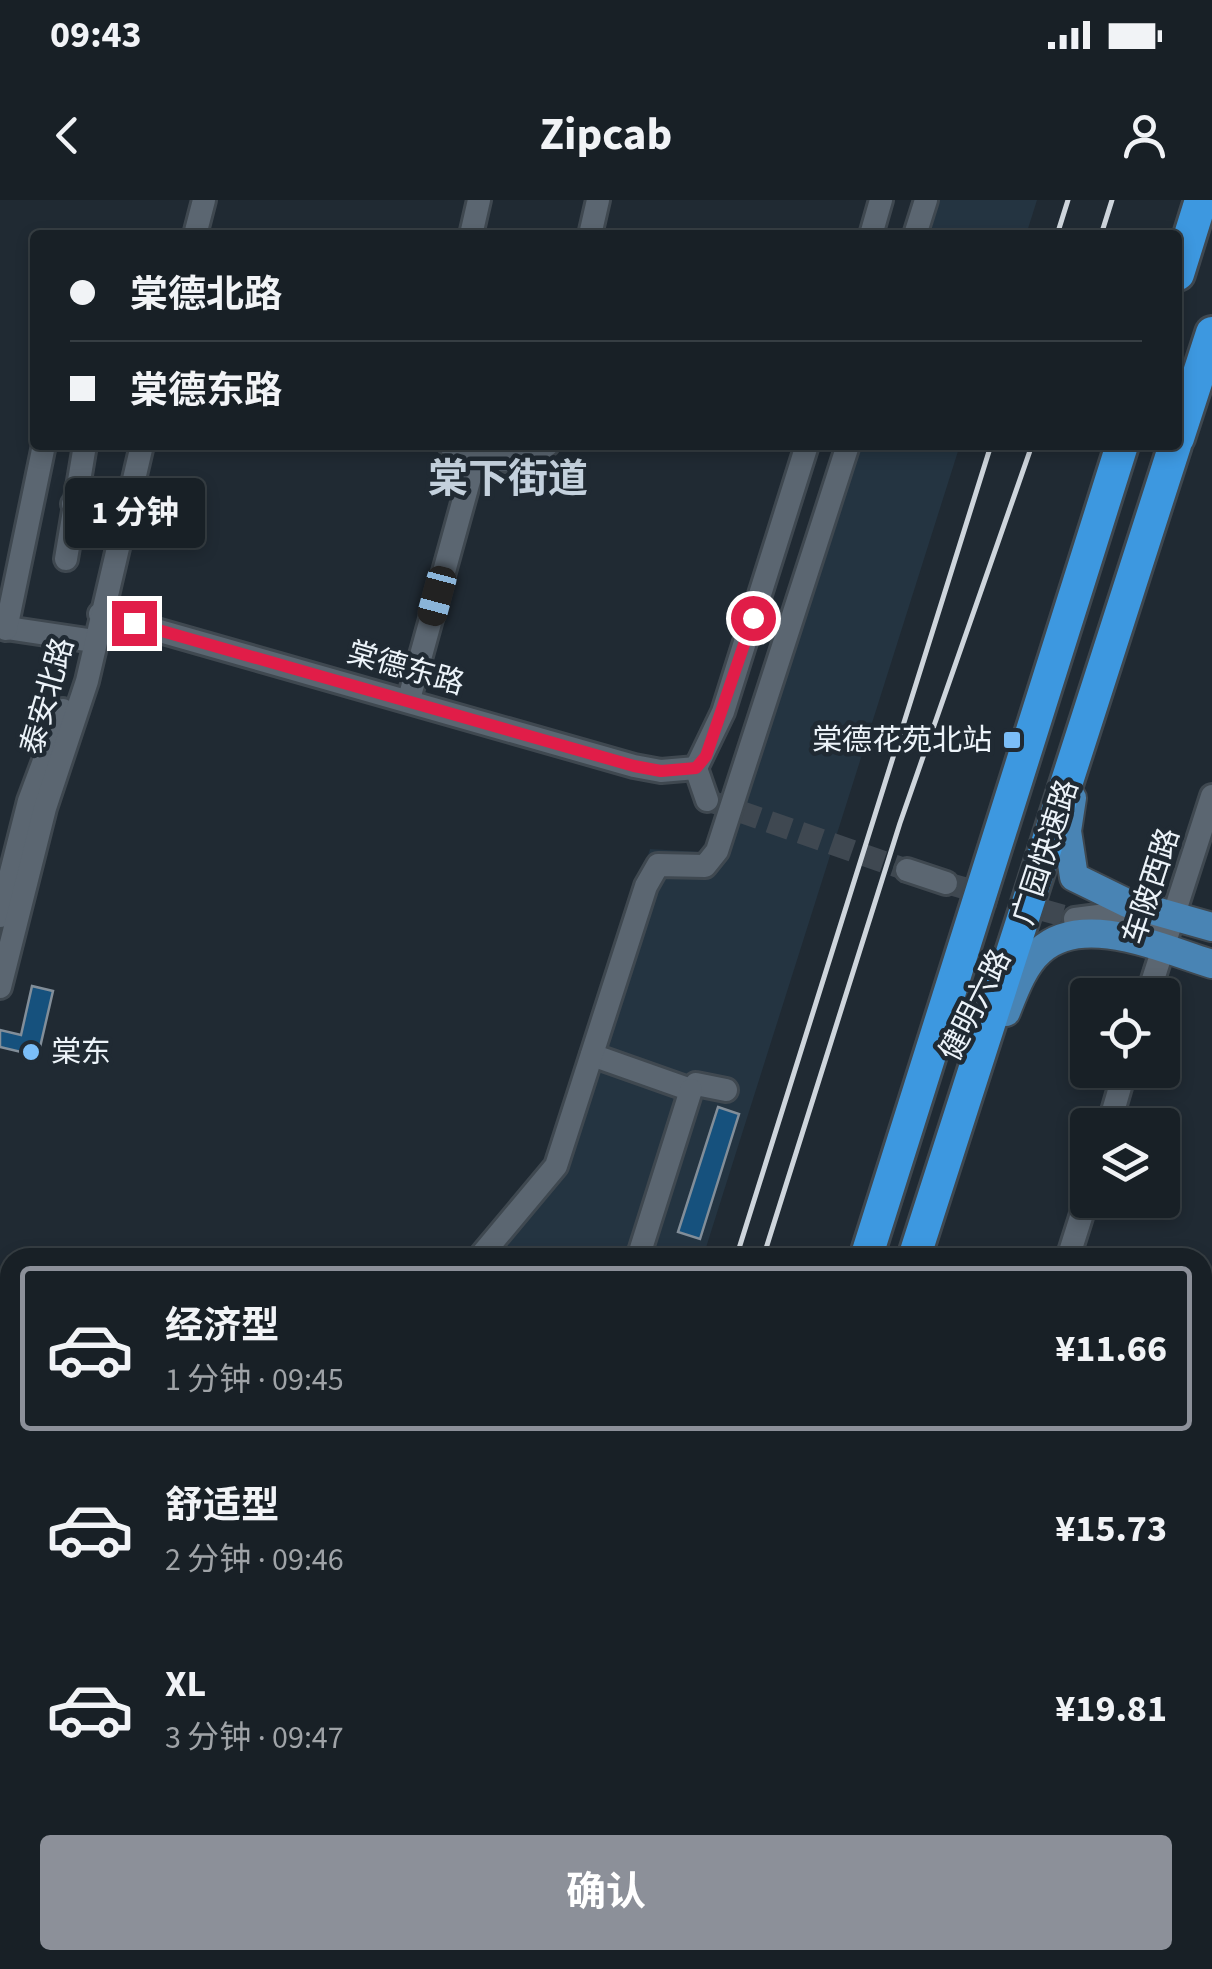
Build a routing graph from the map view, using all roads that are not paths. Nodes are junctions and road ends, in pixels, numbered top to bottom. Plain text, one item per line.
1 (204, 200) edge
2 (479, 200) edge
3 (598, 200) edge
4 (881, 200) edge
5 (926, 200) edge
6 (1201, 200) edge
7 (196, 230) edge
8 (472, 230) edge
9 (591, 230) edge
10 (872, 230) edge
11 (917, 230) edge
12 (1182, 261) edge
13 (1212, 333) edge
14 (1182, 424) edge
15 (43, 450) edge
16 (84, 450) edge
17 (141, 450) edge
18 (459, 450) edge
19 (532, 450) edge
20 (805, 450) edge
21 (846, 450) edge
22 (1120, 450) edge
23 (1173, 450) edge
24 (475, 459) junction
25 (73, 504) junction
26 (124, 518) junction
27 (66, 559) dead end
28 (100, 614) junction
29 (3, 628) edge
30 (87, 640) junction
31 (409, 699) junction
32 (1086, 728) junction
33 (696, 768) junction
34 (1212, 796) edge
35 (707, 800) dead end
36 (907, 870) tunnel mouth
37 (946, 883) tunnel mouth
38 (0, 916) edge
39 (1075, 920) tunnel mouth
40 (1212, 927) edge
41 (1167, 933) junction
42 (1212, 964) edge
43 (1153, 978) edge
44 (0, 987) edge
45 (592, 1055) junction
46 (690, 1090) junction
47 (726, 1090) dead end
48 (968, 1090) junction
49 (1081, 1218) edge
50 (487, 1248) edge
51 (641, 1248) edge
52 (869, 1248) edge
53 (917, 1248) edge
54 (1071, 1248) edge

1 - 7 street
2 - 8 street
3 - 9 street
4 - 10 street
5 - 11 street
6 - 12 highway
13 - 14 highway, 广园快速路
15 - 29 street
16 - 25 street
17 - 26 street
18 - 24 street
19 - 24 street
20 - 33 street
21 - 45 street
22 - 52 highway, 广园快速路
23 - 32 highway, 广园快速路
24 - 31 street
25 - 26 street
25 - 27 street
26 - 28 street
28 - 30 street, 泰安北路
28 - 31 street, 棠德东路
28 - 44 street, 泰安北路
29 - 30 street
30 - 38 street, 泰安北路
31 - 33 street, 棠德东路
32 - 41 main road, 健明六路
32 - 48 highway, 广园快速路
33 - 35 street
34 - 41 street, 车陂西路
36 - 37 street
39 - 41 street
40 - 41 main road, 健明六路
41 - 42 main road, 健明六路
41 - 43 street, 车陂西路
41 - 48 main road, 健明六路
45 - 46 street
45 - 50 street
46 - 47 street
46 - 51 street
48 - 53 highway, 广园快速路
49 - 54 street

